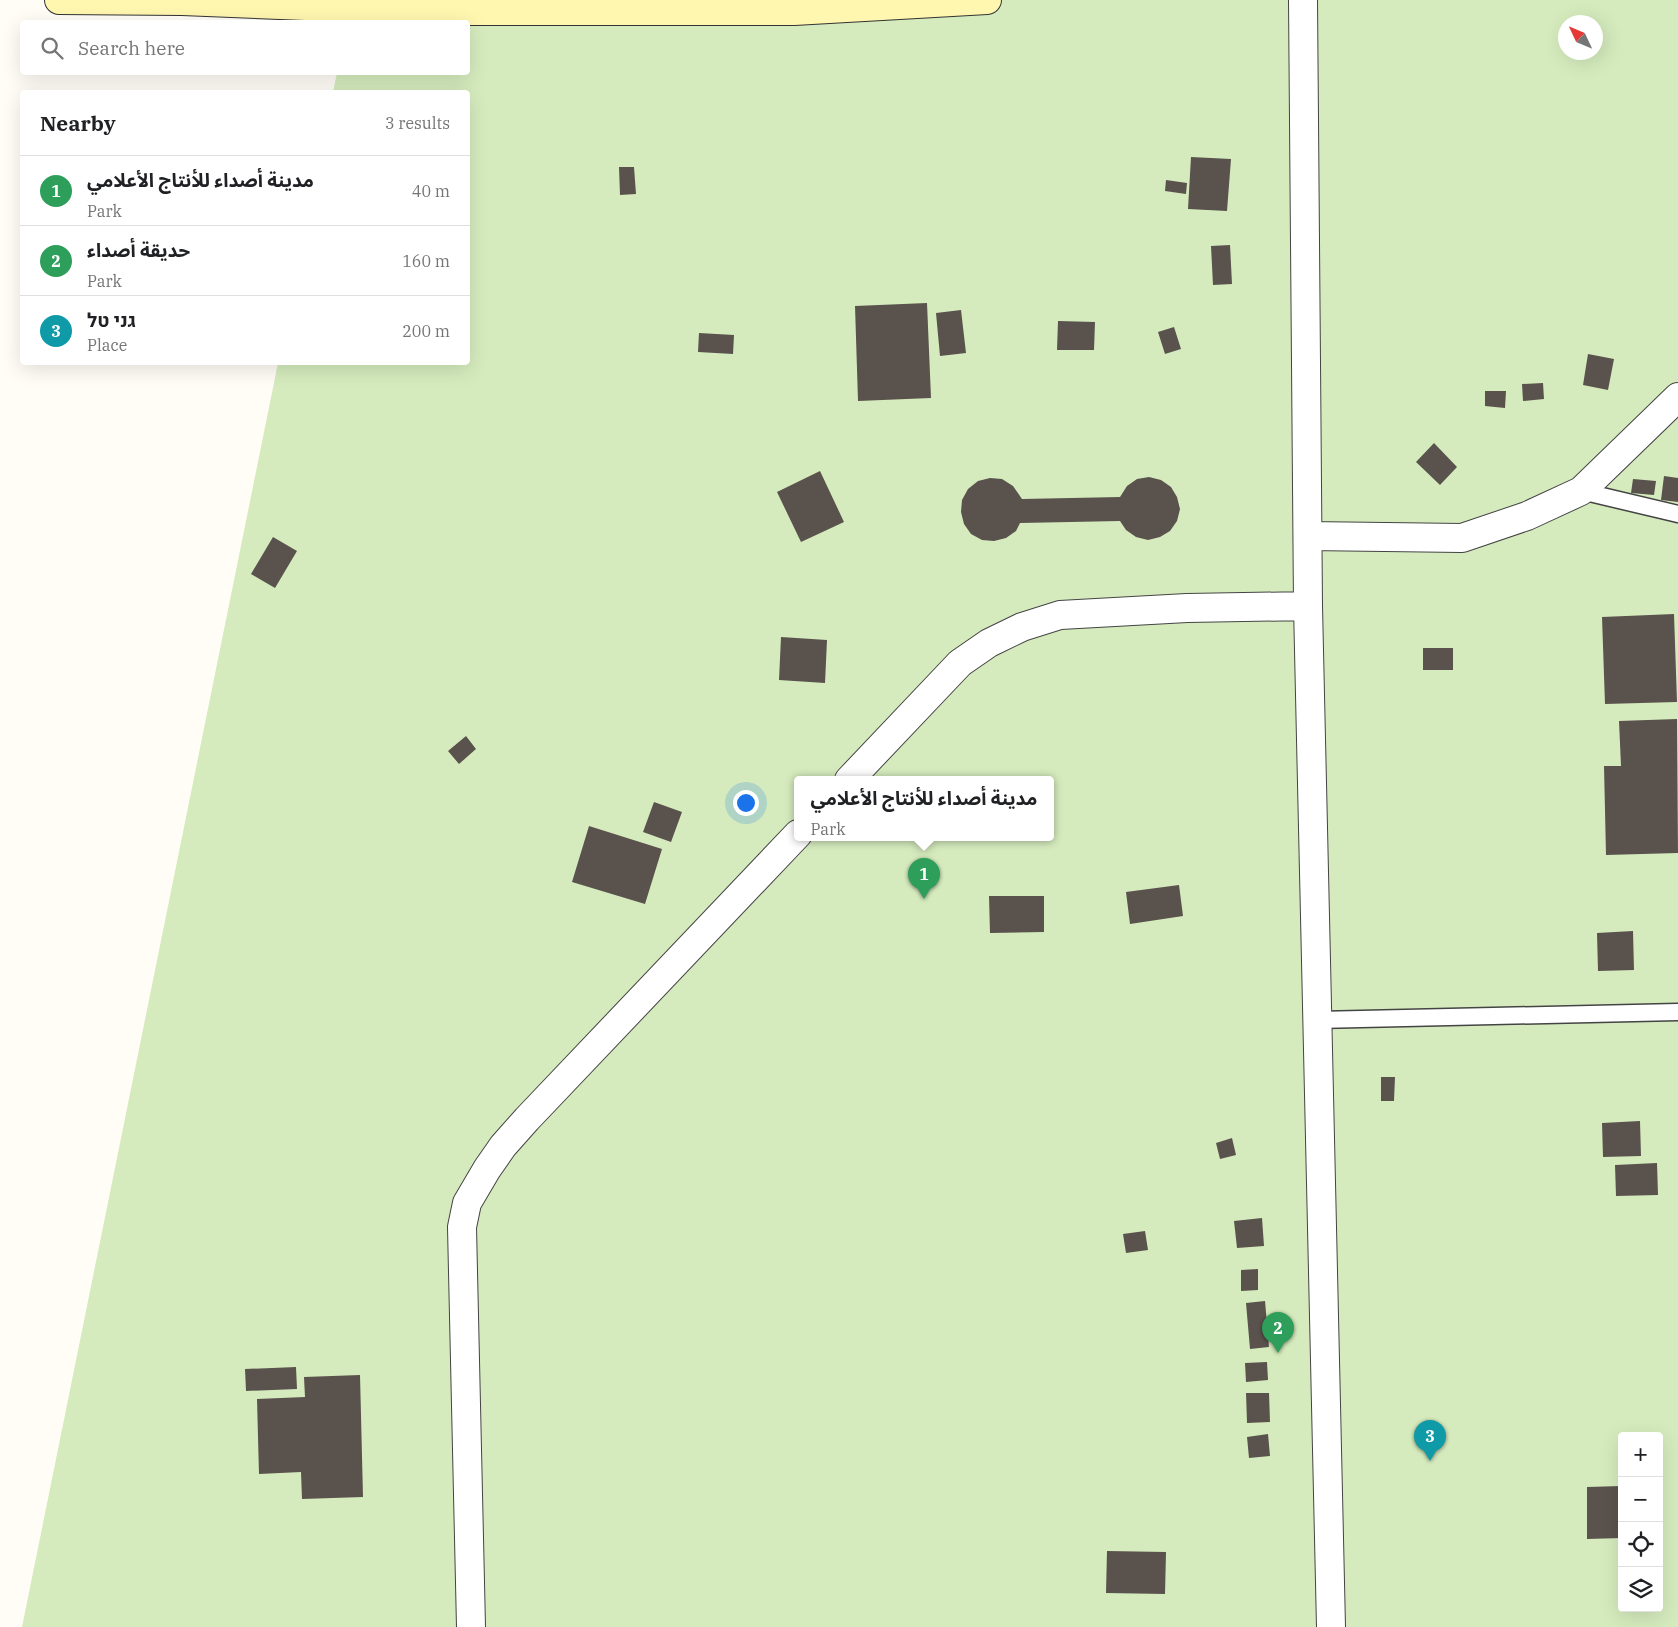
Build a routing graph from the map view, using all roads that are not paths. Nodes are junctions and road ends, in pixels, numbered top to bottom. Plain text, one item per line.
1 (59, 0) edge
2 (987, 0) edge
3 (1303, 0) edge
4 (1678, 397) edge
5 (1580, 491) junction
6 (1678, 514) edge
7 (1308, 536) junction
8 (1308, 606) junction
9 (853, 776) edge
10 (794, 838) edge
11 (1678, 1012) edge
12 (1317, 1020) junction
13 (471, 1627) edge
14 (1331, 1627) edge

1 - 2 main road
3 - 7 street
4 - 5 street
5 - 6 lane
5 - 7 street
7 - 8 street
8 - 9 street
8 - 12 street
10 - 13 street
11 - 12 lane
12 - 14 street

